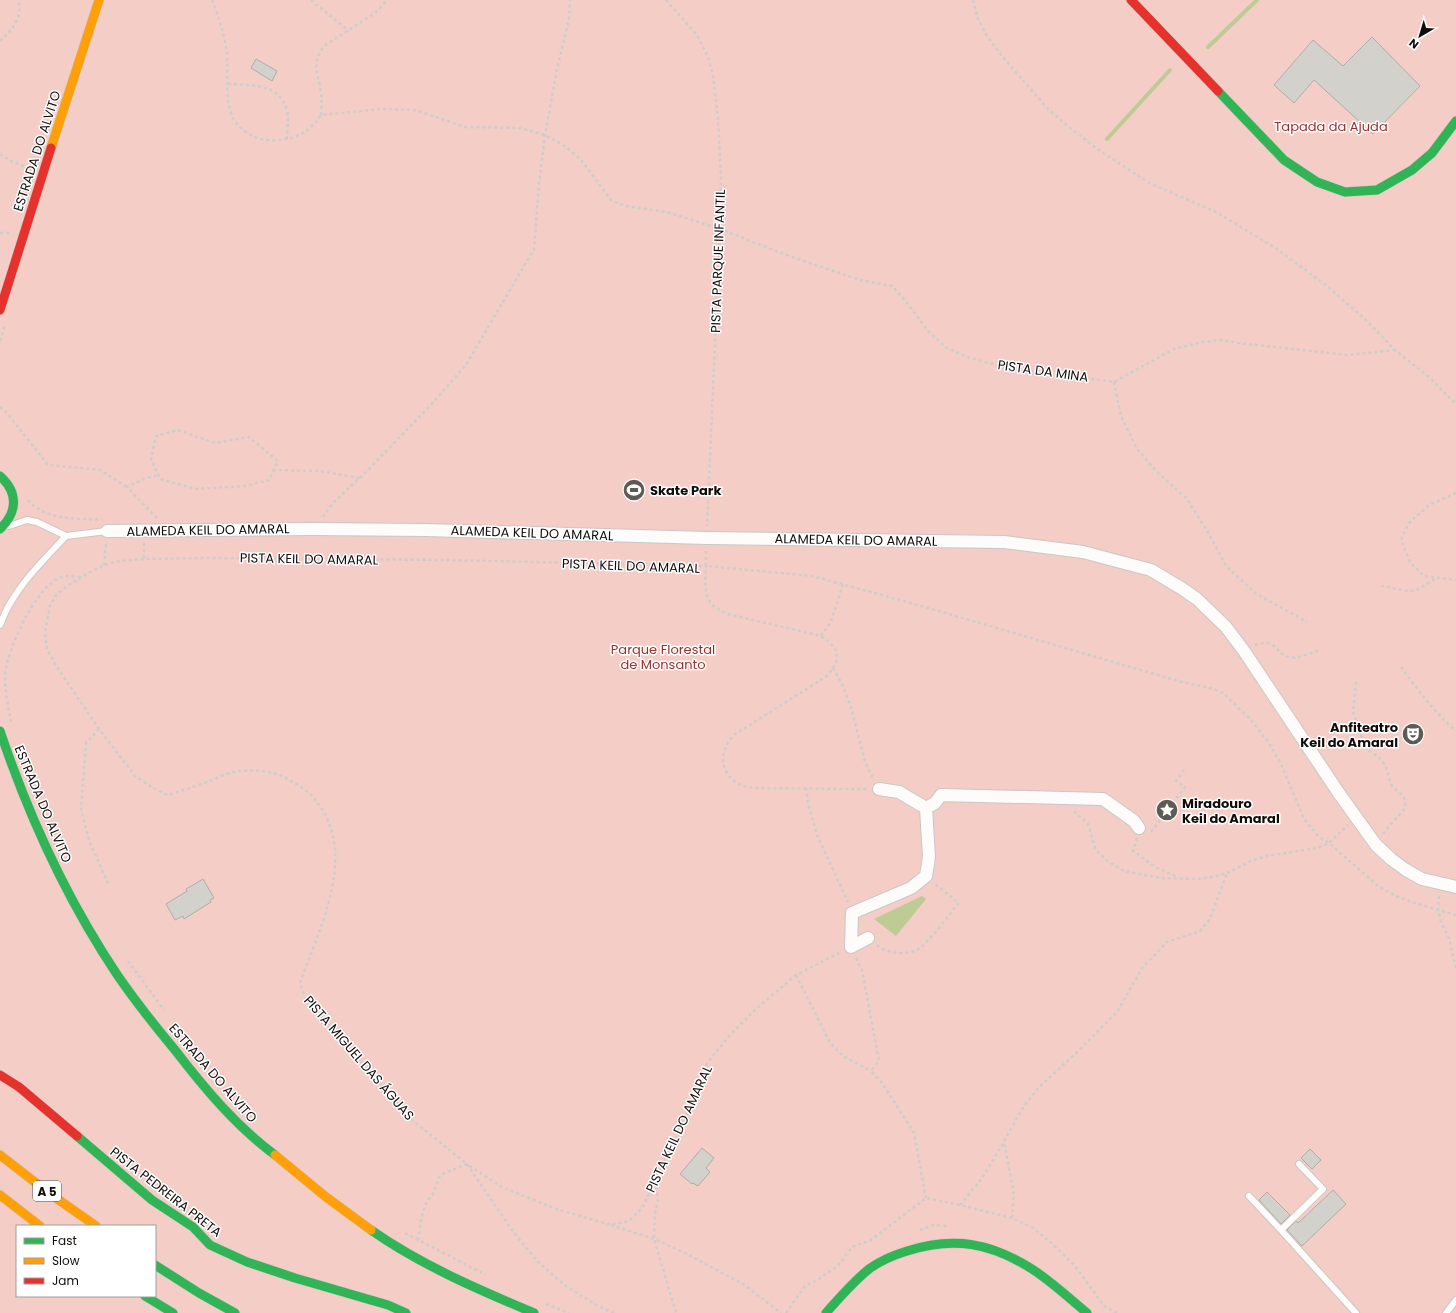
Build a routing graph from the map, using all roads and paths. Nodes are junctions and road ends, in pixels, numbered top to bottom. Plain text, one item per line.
1 (18, 0) edge
2 (99, 0) edge
3 (212, 0) edge
4 (311, 0) edge
5 (387, 0) edge
6 (570, 0) edge
7 (666, 0) edge
8 (973, 0) edge
9 (1130, 0) edge
10 (349, 31) junction
11 (0, 41) edge
12 (228, 84) junction
13 (321, 115) junction
14 (1456, 121) edge
15 (545, 135) junction
16 (287, 140) junction
17 (0, 154) edge
18 (43, 174) junction
19 (720, 229) junction
20 (0, 310) edge
21 (1396, 350) junction
22 (1114, 382) junction
23 (1456, 404) edge
24 (0, 407) edge
25 (273, 470) junction
26 (158, 475) junction
27 (0, 476) edge
28 (359, 478) junction
29 (127, 487) junction
30 (1456, 493) edge
31 (26, 495) dead end
32 (107, 525) junction
33 (1, 529) edge
34 (314, 529) junction
35 (169, 530) junction
36 (66, 536) junction
37 (707, 538) junction
38 (144, 559) joint
39 (706, 566) junction
40 (81, 577) junction
41 (1437, 578) junction
42 (1456, 580) edge
43 (843, 584) junction
44 (1381, 586) dead end
45 (1307, 622) dead end
46 (0, 625) edge
47 (821, 636) junction
48 (1320, 650) dead end
49 (1244, 651) junction
50 (1401, 667) dead end
51 (833, 668) junction
52 (1356, 682) dead end
53 (12, 724) dead end
54 (99, 729) junction
55 (0, 730) edge
56 (1456, 731) edge
57 (1186, 767) dead end
58 (806, 788) junction
59 (879, 789) junction
60 (1071, 797) junction
61 (926, 808) junction
62 (1356, 817) junction
63 (1139, 828) dead end
64 (1154, 828) dead end
65 (1329, 843) junction
66 (1376, 845) junction
67 (1133, 851) dead end
68 (1227, 873) junction
69 (926, 876) junction
70 (1180, 878) junction
71 (108, 884) dead end
72 (1456, 887) edge
73 (1438, 910) junction
74 (852, 913) junction
75 (1456, 916) edge
76 (868, 938) joint
77 (851, 947) junction
78 (126, 957) dead end
79 (1456, 969) edge
80 (796, 974) junction
81 (166, 1013) dead end
82 (871, 1072) junction
83 (0, 1075) edge
84 (1004, 1141) junction
85 (0, 1155) edge
86 (467, 1164) junction
87 (1299, 1164) dead end
88 (656, 1181) junction
89 (0, 1195) edge
90 (1249, 1196) dead end
91 (926, 1198) dead end
92 (960, 1205) dead end
93 (1012, 1218) dead end
94 (39, 1225) edge
95 (95, 1225) edge
96 (611, 1225) junction
97 (954, 1227) dead end
98 (398, 1229) dead end
99 (1281, 1230) junction
100 (914, 1232) dead end
101 (654, 1239) junction
102 (418, 1240) junction
103 (156, 1266) edge
104 (492, 1278) dead end
105 (135, 1297) edge
106 (147, 1297) edge
107 (1456, 1300) edge
108 (540, 1302) dead end
109 (149, 1309) dead end
110 (173, 1313) edge
111 (234, 1313) edge
112 (406, 1313) edge
113 (534, 1313) edge
114 (570, 1313) edge
115 (614, 1313) edge
116 (676, 1313) edge
117 (781, 1313) edge
118 (826, 1313) edge
119 (1087, 1313) edge
120 (1356, 1313) edge
121 (1446, 1313) edge

1 - 11 path
2 - 18 main road, ESTRADA DO ALVITO
3 - 12 path
4 - 10 path
5 - 10 path
6 - 15 path
7 - 19 path, PISTA PARQUE INFANTIL
8 - 21 path
9 - 14 main road
10 - 13 path
12 - 16 path
12 - 16 path
13 - 15 path, PISTA DA MINA
13 - 16 path
15 - 19 path, PISTA DA MINA
15 - 28 path
17 - 18 path
18 - 20 main road, ESTRADA DO ALVITO
19 - 22 path, PISTA DA MINA
19 - 37 path, PISTA PARQUE INFANTIL
21 - 22 path
21 - 23 path
22 - 45 path
24 - 29 path
25 - 26 path
25 - 26 path
25 - 28 path
26 - 29 path
27 - 33 main road
28 - 34 path
29 - 35 path
30 - 41 path
31 - 32 path
32 - 35 street, ALAMEDA KEIL DO AMARAL
32 - 36 lane
33 - 36 lane
34 - 35 street, ALAMEDA KEIL DO AMARAL
34 - 37 street, ALAMEDA KEIL DO AMARAL
36 - 46 lane
37 - 49 street, ALAMEDA KEIL DO AMARAL
38 - 39 path, PISTA KEIL DO AMARAL
38 - 40 path, PISTA MIGUEL DAS ÁGUAS
39 - 43 path
39 - 47 path, PISTA KEIL DO AMARAL
40 - 53 path
40 - 54 path, PISTA MIGUEL DAS ÁGUAS
41 - 42 path
41 - 44 path
43 - 47 path
43 - 65 path
47 - 51 path, PISTA KEIL DO AMARAL
48 - 49 path
49 - 62 street, ALAMEDA KEIL DO AMARAL
50 - 56 path
51 - 58 path
51 - 59 path
52 - 66 path
54 - 71 path
54 - 86 path, PISTA MIGUEL DAS ÁGUAS
55 - 113 main road, ESTRADA DO ALVITO
57 - 64 path
58 - 59 path
58 - 74 path
59 - 61 street
60 - 61 street
60 - 63 street
60 - 70 path
61 - 69 street
62 - 65 path
62 - 66 street, ALAMEDA KEIL DO AMARAL
65 - 68 path
65 - 73 path
66 - 72 street, ALAMEDA KEIL DO AMARAL
67 - 70 path
68 - 70 path
68 - 84 path
69 - 74 street
69 - 76 path
73 - 75 path
73 - 79 path
74 - 77 street
76 - 77 street
77 - 80 path, PISTA KEIL DO AMARAL
77 - 82 path
78 - 81 path
80 - 82 path
80 - 88 path, PISTA KEIL DO AMARAL
82 - 91 path
83 - 112 main road, PISTA PEDREIRA PRETA
84 - 92 path
84 - 93 path
85 - 95 main road, A 5
86 - 96 path
86 - 102 path
86 - 115 path, PISTA MIGUEL DAS ÁGUAS
87 - 99 lane
88 - 96 path, PISTA KEIL DO AMARAL
88 - 101 path
89 - 94 main road, A 5
90 - 99 lane
96 - 101 path
97 - 100 path
98 - 102 path
99 - 120 lane
101 - 116 path
101 - 117 path
102 - 104 path
103 - 111 main road
105 - 109 main road
106 - 110 main road
107 - 121 lane
108 - 114 path
118 - 119 main road

